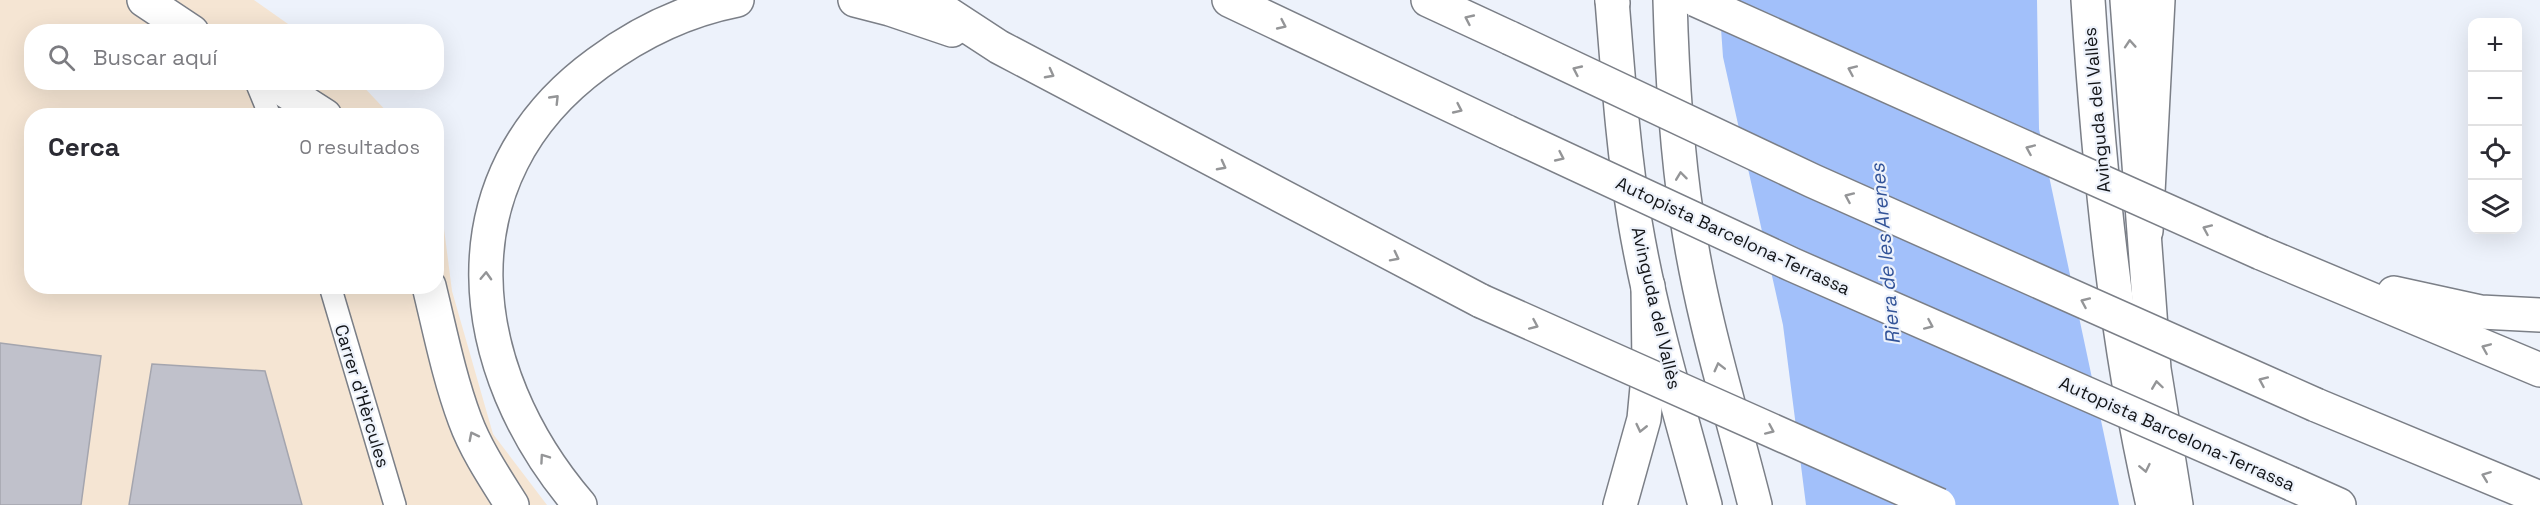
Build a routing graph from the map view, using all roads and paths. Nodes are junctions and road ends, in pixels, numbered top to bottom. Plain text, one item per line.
1 (144, 0) edge
2 (737, 0) edge
3 (855, 0) edge
4 (927, 0) edge
5 (1229, 0) edge
6 (1428, 0) edge
7 (1670, 0) edge
8 (1696, 0) edge
9 (2088, 0) edge
10 (2127, 0) edge
11 (2158, 0) edge
12 (1612, 1) edge
13 (180, 24) edge
14 (999, 47) junction
15 (259, 90) edge
16 (284, 90) edge
17 (267, 108) edge
18 (313, 108) edge
19 (2146, 231) junction
20 (2312, 275) junction
21 (1648, 286) junction
22 (332, 294) edge
23 (431, 294) edge
24 (2540, 315) edge
25 (2540, 370) edge
26 (2540, 498) edge
27 (395, 505) edge
28 (512, 505) edge
29 (580, 505) edge
30 (1620, 505) edge
31 (1706, 505) edge
32 (1755, 505) edge
33 (1939, 505) edge
34 (2153, 505) edge
35 (2176, 505) edge
36 (2339, 505) edge

1 - 13 main road
29 -> 2 main road
3 - 14 main road
4 - 14 main road
5 -> 36 main road, Autopista Barcelona-Terrassa, bridge
26 -> 6 main road, bridge
32 -> 7 main road
20 -> 8 main road, bridge
9 -> 34 main road, Avinguda del Vallès
19 -> 10 main road
11 - 19 main road
12 - 21 main road, Avinguda del Vallès
14 -> 33 main road, bridge
15 - 17 lane
16 - 18 main road
35 -> 19 main road
20 - 24 main road
25 -> 20 main road
21 -> 30 main road
21 - 31 main road, Avinguda del Vallès
22 - 27 lane, Carrer d'Hèrcules
28 -> 23 main road

